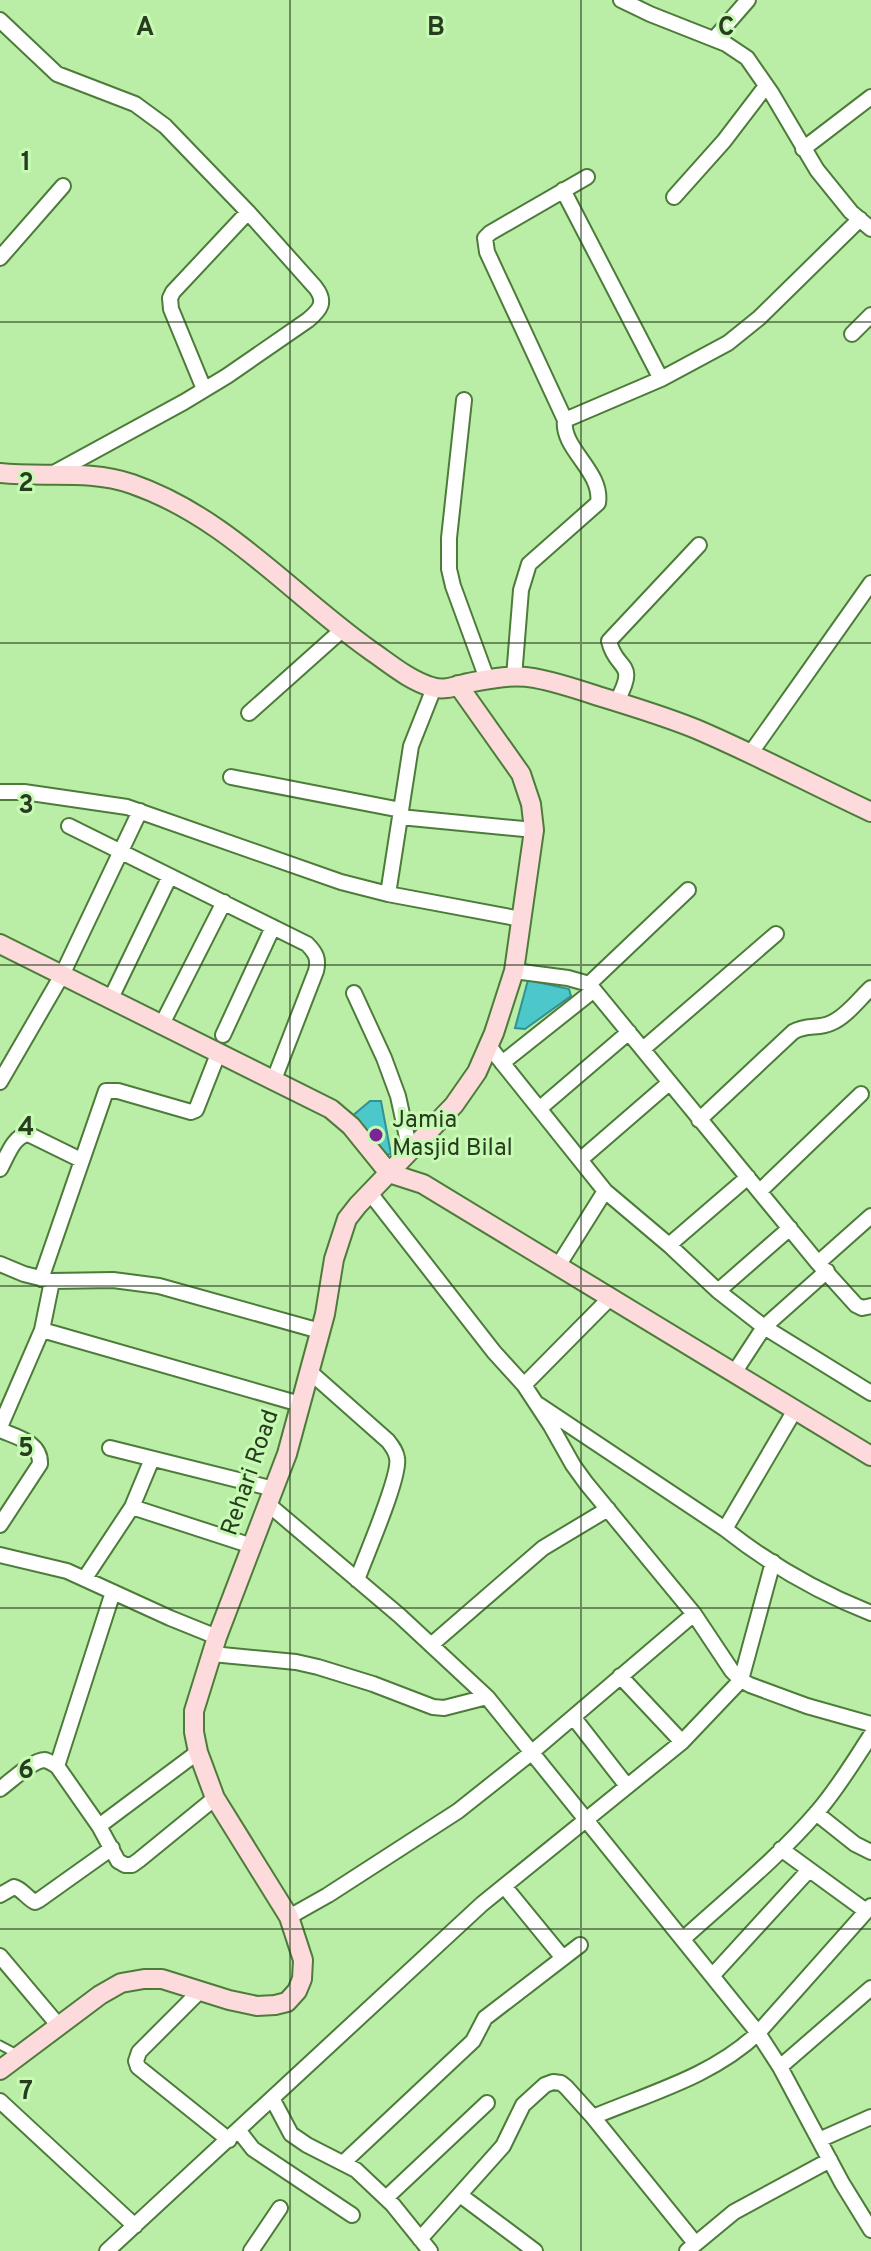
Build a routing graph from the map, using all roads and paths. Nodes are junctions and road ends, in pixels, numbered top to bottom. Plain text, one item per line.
1 (621, 0) edge
2 (748, 0) edge
3 (0, 20) edge
4 (714, 39) junction
5 (766, 86) junction
6 (871, 97) edge
7 (803, 149) junction
8 (587, 177) dead end
9 (63, 186) dead end
10 (563, 190) junction
11 (674, 197) dead end
12 (248, 212) junction
13 (865, 224) edge
14 (0, 258) edge
15 (871, 315) edge
16 (852, 334) dead end
17 (661, 379) junction
18 (204, 389) junction
19 (464, 400) dead end
20 (565, 420) junction
21 (0, 473) edge
22 (52, 474) junction
23 (699, 545) dead end
24 (871, 583) edge
25 (342, 630) junction
26 (514, 677) junction
27 (487, 679) junction
28 (458, 685) junction
29 (434, 688) junction
30 (617, 701) junction
31 (249, 713) dead end
32 (750, 754) junction
33 (231, 777) dead end
34 (0, 792) edge
35 (140, 811) junction
36 (871, 812) edge
37 (401, 813) junction
38 (69, 826) dead end
39 (534, 830) junction
40 (121, 852) junction
41 (170, 876) junction
42 (688, 890) dead end
43 (388, 894) junction
44 (224, 902) junction
45 (521, 919) junction
46 (273, 927) junction
47 (776, 934) dead end
48 (0, 944) edge
49 (514, 971) junction
50 (62, 975) junction
51 (592, 987) junction
52 (870, 990) edge
53 (354, 993) dead end
54 (110, 1000) junction
55 (161, 1026) junction
56 (629, 1032) junction
57 (223, 1035) dead end
58 (488, 1045) junction
59 (643, 1049) junction
60 (218, 1054) junction
61 (502, 1063) junction
62 (0, 1082) edge
63 (273, 1082) junction
64 (669, 1083) junction
65 (861, 1094) dead end
66 (539, 1109) junction
67 (699, 1120) junction
68 (410, 1151) junction
69 (81, 1160) junction
70 (580, 1160) junction
71 (0, 1169) edge
72 (389, 1173) junction
73 (748, 1177) junction
74 (605, 1191) junction
75 (760, 1191) junction
76 (370, 1193) junction
77 (871, 1216) edge
78 (790, 1228) junction
79 (669, 1245) junction
80 (0, 1264) edge
81 (558, 1266) junction
82 (823, 1267) junction
83 (47, 1280) junction
84 (718, 1291) junction
85 (610, 1298) junction
86 (871, 1306) edge
87 (764, 1327) junction
88 (42, 1330) junction
89 (320, 1331) junction
90 (309, 1371) junction
91 (734, 1373) junction
92 (524, 1385) junction
93 (871, 1393) edge
94 (536, 1402) junction
95 (300, 1404) junction
96 (795, 1410) junction
97 (0, 1428) edge
98 (110, 1448) dead end
99 (871, 1456) edge
100 (152, 1459) junction
101 (271, 1496) junction
102 (132, 1507) junction
103 (608, 1509) junction
104 (0, 1525) edge
105 (725, 1529) junction
106 (252, 1546) junction
107 (2, 1560) edge
108 (773, 1562) junction
109 (85, 1578) junction
110 (357, 1580) junction
111 (113, 1592) junction
112 (871, 1613) edge
113 (694, 1614) junction
114 (214, 1645) junction
115 (431, 1645) junction
116 (620, 1676) junction
117 (741, 1680) junction
118 (487, 1697) junction
119 (574, 1718) junction
120 (871, 1724) edge
121 (871, 1735) edge
122 (682, 1742) junction
123 (198, 1752) junction
124 (531, 1753) junction
125 (57, 1766) junction
126 (627, 1786) junction
127 (0, 1789) edge
128 (215, 1798) junction
129 (816, 1813) junction
130 (585, 1819) junction
131 (99, 1826) junction
132 (112, 1848) junction
133 (781, 1849) junction
134 (871, 1852) edge
135 (809, 1870) junction
136 (504, 1886) junction
137 (0, 1895) edge
138 (868, 1908) edge
139 (289, 1917) junction
140 (683, 1939) junction
141 (580, 1945) dead end
142 (0, 1956) edge
143 (563, 1958) junction
144 (712, 1976) junction
145 (871, 1988) edge
146 (200, 1991) junction
147 (59, 2026) junction
148 (758, 2033) junction
149 (0, 2045) edge
150 (19, 2055) junction
151 (780, 2067) junction
152 (0, 2070) edge
153 (273, 2100) junction
154 (0, 2101) edge
155 (487, 2103) dead end
156 (593, 2117) junction
157 (871, 2117) edge
158 (234, 2135) junction
159 (819, 2140) junction
160 (830, 2160) junction
161 (343, 2163) junction
162 (460, 2195) junction
163 (386, 2198) junction
164 (280, 2208) dead end
165 (352, 2215) dead end
166 (135, 2226) junction
167 (871, 2230) edge
168 (420, 2239) junction
169 (691, 2247) edge
170 (107, 2251) edge
171 (251, 2251) edge
172 (430, 2251) edge
173 (535, 2251) edge

1 - 4 street
2 - 4 street
3 - 12 street
4 - 5 street
5 - 7 street
5 - 11 street
6 - 7 street
7 - 13 street
8 - 10 street
9 - 14 street
10 - 17 street
10 - 20 street
12 - 18 street
12 - 18 street
13 - 17 street
15 - 16 street
17 - 20 street
18 - 22 street
19 - 27 street
20 - 26 street
21 - 22 main road
22 - 25 main road
23 - 30 street
24 - 32 street
25 - 29 main road
25 - 31 street
26 - 27 main road
26 - 30 main road
27 - 28 main road
28 - 29 main road
28 - 39 main road, Rehari Road
29 - 37 street
30 - 32 main road
32 - 36 main road
33 - 37 street
34 - 35 street
35 - 40 street
35 - 43 street
37 - 39 street
37 - 43 street
38 - 40 street
39 - 45 main road, Rehari Road
40 - 41 street
40 - 50 street
41 - 44 street
41 - 54 street
42 - 51 street
43 - 45 street
44 - 46 street
44 - 55 street
45 - 49 main road, Rehari Road
46 - 57 street
46 - 63 street
47 - 59 street
48 - 50 main road
49 - 51 street
49 - 58 main road, Rehari Road
50 - 54 main road
50 - 62 street
51 - 56 street
51 - 61 street
52 - 67 street
53 - 68 street
54 - 55 main road
55 - 60 main road
56 - 59 street
56 - 66 street
58 - 61 street
58 - 68 main road, Rehari Road
59 - 64 street
60 - 63 main road
60 - 69 street
61 - 66 street
63 - 72 main road
64 - 67 street
64 - 70 street
65 - 75 street
66 - 70 street
67 - 73 street
68 - 72 main road, Rehari Road
69 - 71 street
69 - 83 street
70 - 74 street
72 - 76 main road, Rehari Road
72 - 81 main road
73 - 75 street
73 - 79 street
74 - 79 street
74 - 81 street
75 - 78 street
76 - 89 main road, Rehari Road
76 - 92 street
77 - 82 street
78 - 82 street
78 - 84 street
79 - 84 street
80 - 83 street
81 - 85 main road
82 - 86 street
82 - 87 street
83 - 88 street
83 - 89 street
84 - 87 street
85 - 91 main road
85 - 92 street
87 - 91 street
87 - 93 street
88 - 95 street
88 - 97 street
89 - 90 main road, Rehari Road
90 - 95 main road, Rehari Road
90 - 110 street
91 - 96 main road
92 - 94 street
94 - 103 street
94 - 105 street
95 - 101 main road, Rehari Road
96 - 99 main road
96 - 105 street
97 - 104 street
98 - 100 street
100 - 101 street
100 - 102 street
101 - 106 main road, Rehari Road
101 - 110 street
102 - 106 street
102 - 109 street
103 - 113 street
103 - 115 street
105 - 108 street
106 - 114 main road, Rehari Road
107 - 109 street
108 - 112 street
108 - 117 street
109 - 111 street
110 - 115 street
111 - 114 street
111 - 125 street
113 - 116 street
113 - 117 street
114 - 118 street
114 - 123 main road, Rehari Road
115 - 118 street
116 - 119 street
116 - 122 street
117 - 120 street
117 - 122 street
118 - 124 street
119 - 124 street
119 - 126 street
121 - 129 street
122 - 126 street
123 - 128 main road, Rehari Road
123 - 131 street
124 - 130 street
124 - 139 street
125 - 127 street
125 - 131 street
126 - 130 street
128 - 132 street
128 - 139 main road, Rehari Road
129 - 133 street
129 - 134 street
130 - 136 street
130 - 140 street
131 - 132 street
132 - 137 street
133 - 135 street
133 - 140 street
135 - 138 street
135 - 144 street
136 - 143 street
136 - 153 street
138 - 148 street
139 - 146 main road, Rehari Road
140 - 144 street
141 - 143 street
142 - 147 street
143 - 161 street
144 - 148 street
145 - 151 street
146 - 147 main road, Rehari Road
146 - 158 street
147 - 150 main road, Rehari Road
148 - 151 street
148 - 156 street
149 - 150 lane
150 - 152 main road, Rehari Road
151 - 159 street
153 - 158 street
153 - 161 street
154 - 166 street
155 - 163 street
156 - 162 street
156 - 169 street
157 - 159 street
158 - 165 street
158 - 166 street
159 - 160 street
160 - 167 street
160 - 169 street
161 - 163 street
162 - 168 street
162 - 173 street
163 - 168 street
164 - 171 street
166 - 170 street
168 - 172 street

